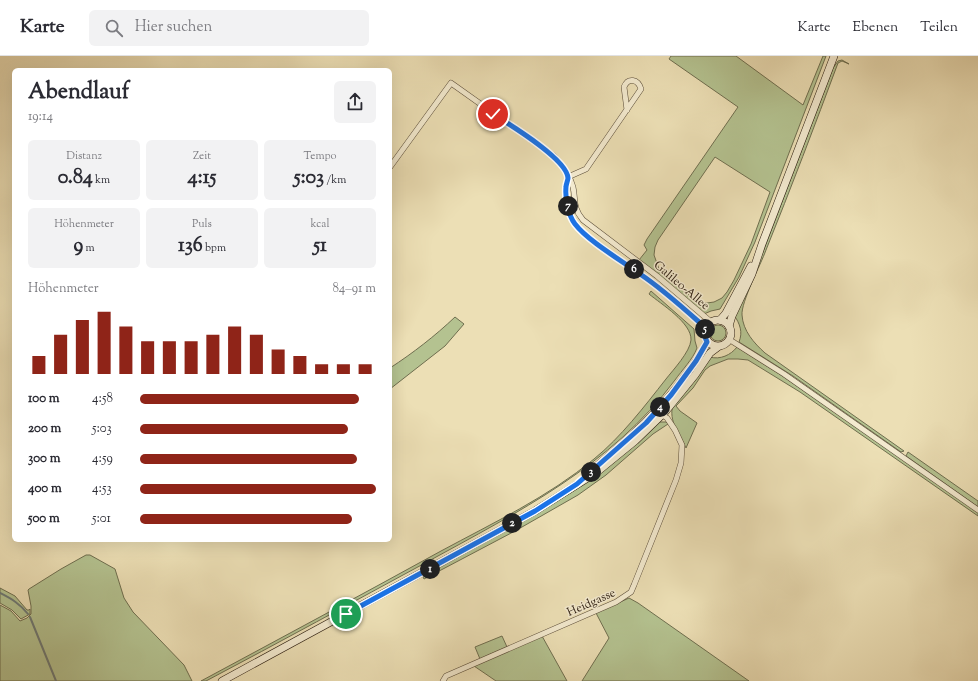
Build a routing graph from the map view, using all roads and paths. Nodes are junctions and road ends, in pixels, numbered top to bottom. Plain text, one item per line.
1 (834, 56) edge
2 (627, 110) junction
3 (392, 164) edge
4 (568, 177) junction
5 (762, 244) junction
6 (720, 320) junction
7 (711, 322) junction
8 (729, 326) junction
9 (706, 328) junction
10 (730, 340) junction
11 (707, 342) junction
12 (718, 347) junction
13 (660, 412) junction
14 (978, 510) edge
15 (222, 681) edge
16 (443, 681) edge

1 - 5 street
2 - 2 street
2 - 4 street
3 - 4 street, Galileo-Allee
4 - 7 street, Galileo-Allee
4 - 9 street, Galileo-Allee
5 - 6 street
5 - 8 street
6 - 7 street
6 - 8 street
7 - 9 street
8 - 10 street
9 - 11 street
10 - 12 street
10 - 14 street
11 - 12 street
11 - 13 street
12 - 13 street
13 - 15 street
13 - 16 street, Heidgasse

